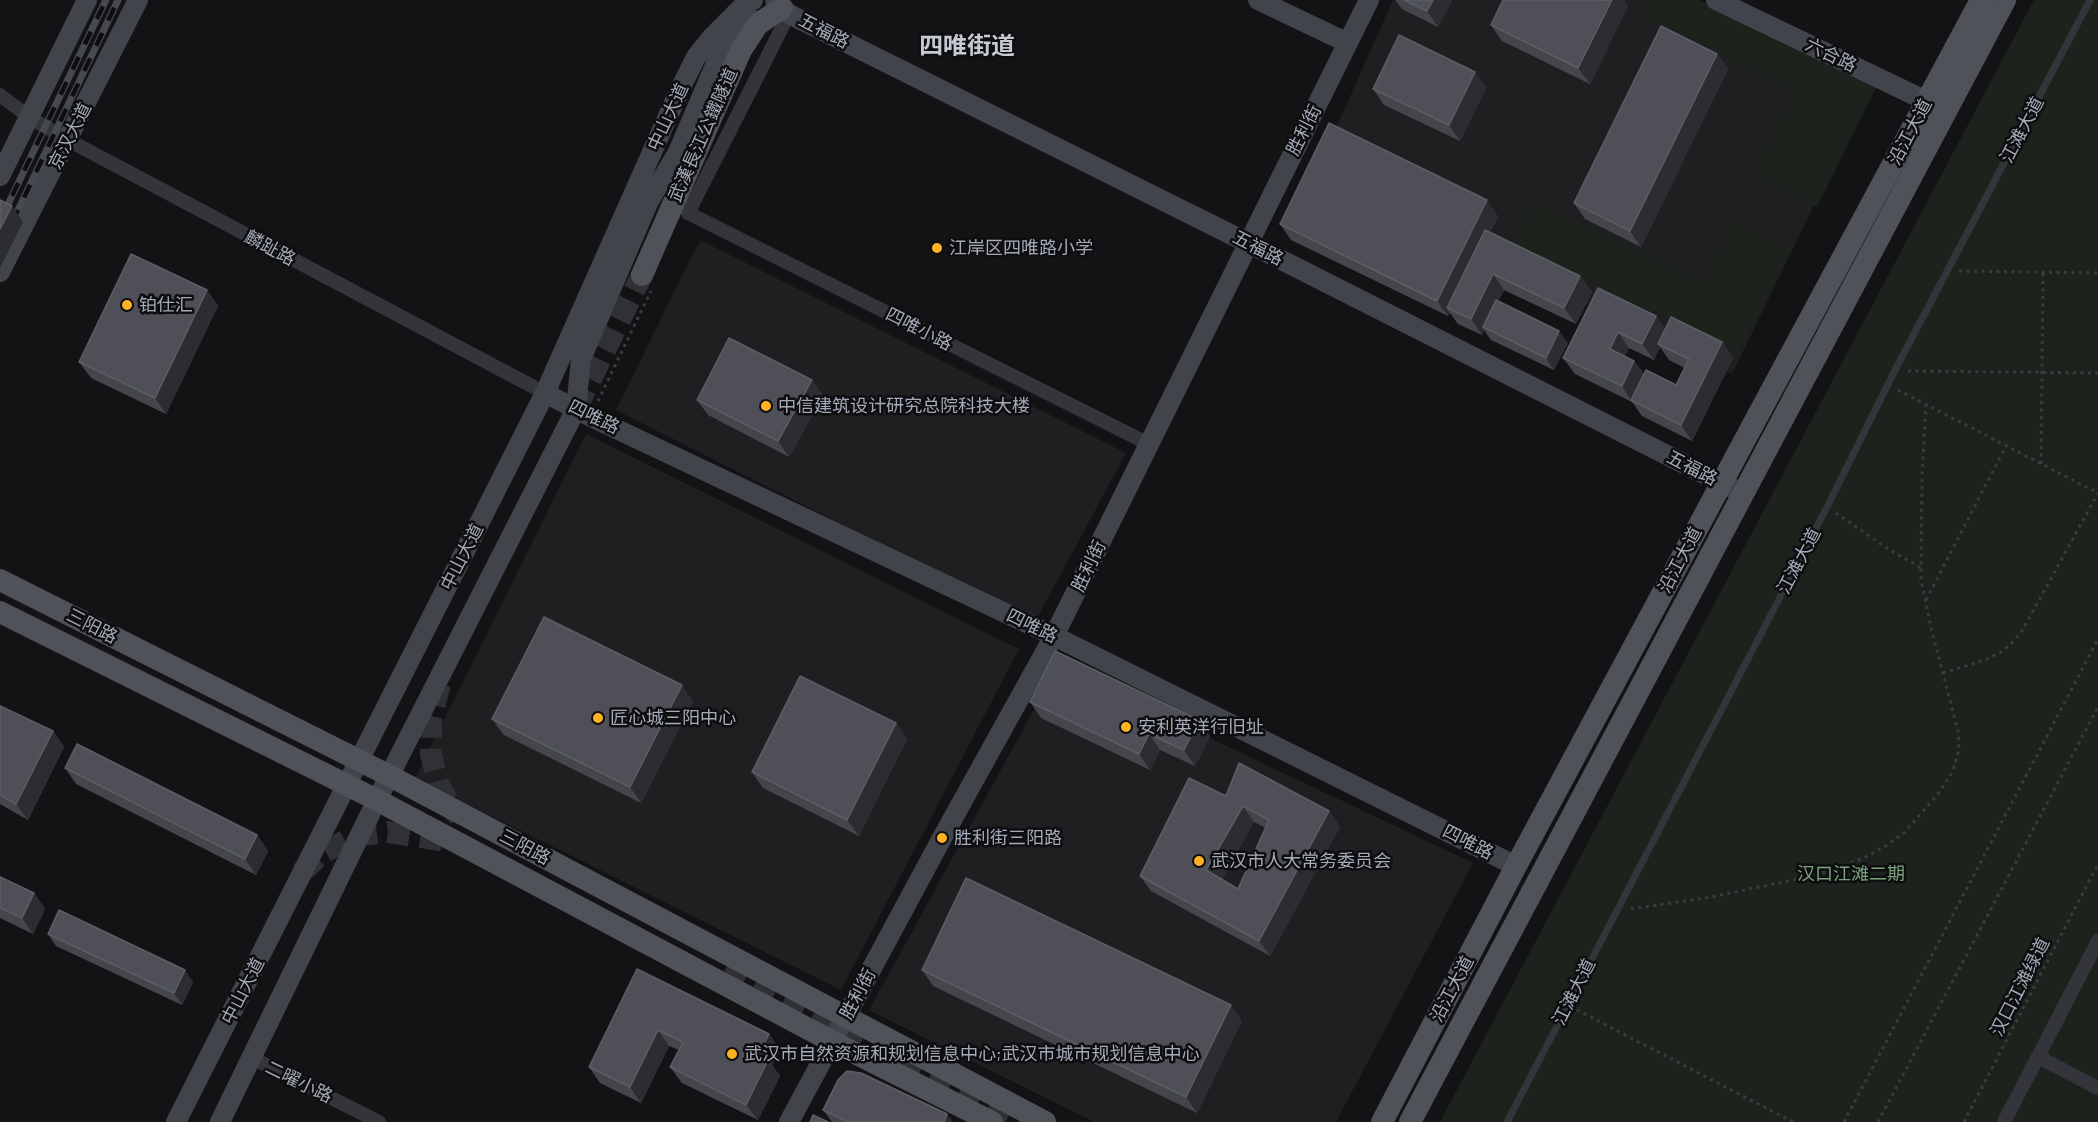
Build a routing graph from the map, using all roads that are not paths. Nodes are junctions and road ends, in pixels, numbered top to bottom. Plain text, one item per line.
1 (87, 0) edge
2 (138, 0) edge
3 (753, 0) edge
4 (1258, 0) edge
5 (1369, 0) edge
6 (1716, 0) edge
7 (1981, 0) edge
8 (2006, 0) edge
9 (2090, 0) edge
10 (780, 6) edge
11 (1348, 43) junction
12 (0, 95) edge
13 (1937, 106) junction
14 (29, 117) junction
15 (68, 141) junction
16 (0, 176) edge
17 (1248, 243) junction
18 (0, 272) edge
19 (647, 281) tunnel mouth
20 (545, 393) junction
21 (584, 413) junction
22 (1149, 444) junction
23 (1721, 483) junction
24 (1744, 494) junction
25 (0, 580) edge
26 (0, 612) edge
27 (1054, 636) junction
28 (359, 760) junction
29 (390, 776) junction
30 (347, 785) junction
31 (377, 800) junction
32 (1516, 866) junction
33 (2098, 941) edge
34 (845, 1017) junction
35 (833, 1042) junction
36 (2038, 1057) junction
37 (252, 1059) junction
38 (2098, 1088) edge
39 (176, 1122) edge
40 (220, 1122) edge
41 (379, 1122) edge
42 (789, 1122) edge
43 (992, 1122) edge
44 (1045, 1122) edge
45 (1382, 1122) edge
46 (1410, 1122) edge
47 (1507, 1122) edge
48 (2004, 1122) edge

1 - 14 street
2 - 15 street, 京汉大道
3 - 20 street, 中山大道
4 - 11 street
5 - 11 street, 胜利街
6 - 13 street, 六合路
7 - 13 main road, 沿江大道
8 - 13 main road, 沿江大道
9 - 47 lane, 江滩大道
10 - 17 street, 五福路
10 - 19 main road, 武漢長江公鐵隧道
10 - 21 street, 中山大道
10 - 22 street, 四唯小路
11 - 17 street, 胜利街
12 - 14 street, 麟趾路
13 - 23 main road, 沿江大道
13 - 24 main road, 沿江大道
14 - 15 street, 麟趾路
14 - 16 street
15 - 18 street, 京汉大道
15 - 20 street, 麟趾路
17 - 22 street, 胜利街
17 - 23 street, 五福路
20 - 21 street, 四唯路
20 - 28 street, 中山大道
21 - 27 street, 四唯路
21 - 29 street, 中山大道
22 - 27 street, 胜利街
23 - 24 street, 五福路
23 - 32 main road, 沿江大道
24 - 46 main road, 沿江大道
25 - 28 main road, 三阳路
26 - 30 main road, 三阳路
27 - 32 street, 四唯路
27 - 34 street, 胜利街
28 - 29 main road, 三阳路
28 - 30 street, 中山大道
29 - 31 street, 中山大道
29 - 34 main road, 三阳路
30 - 31 main road, 三阳路
30 - 39 street, 中山大道
31 - 35 main road, 三阳路
31 - 37 street, 中山大道
32 - 45 main road, 沿江大道
33 - 36 street
34 - 35 street, 胜利街
34 - 44 main road, 三阳路
35 - 42 street, 胜利街
35 - 43 main road, 三阳路
36 - 38 street
36 - 48 street
37 - 40 street, 中山大道
37 - 41 street, 二曜小路

